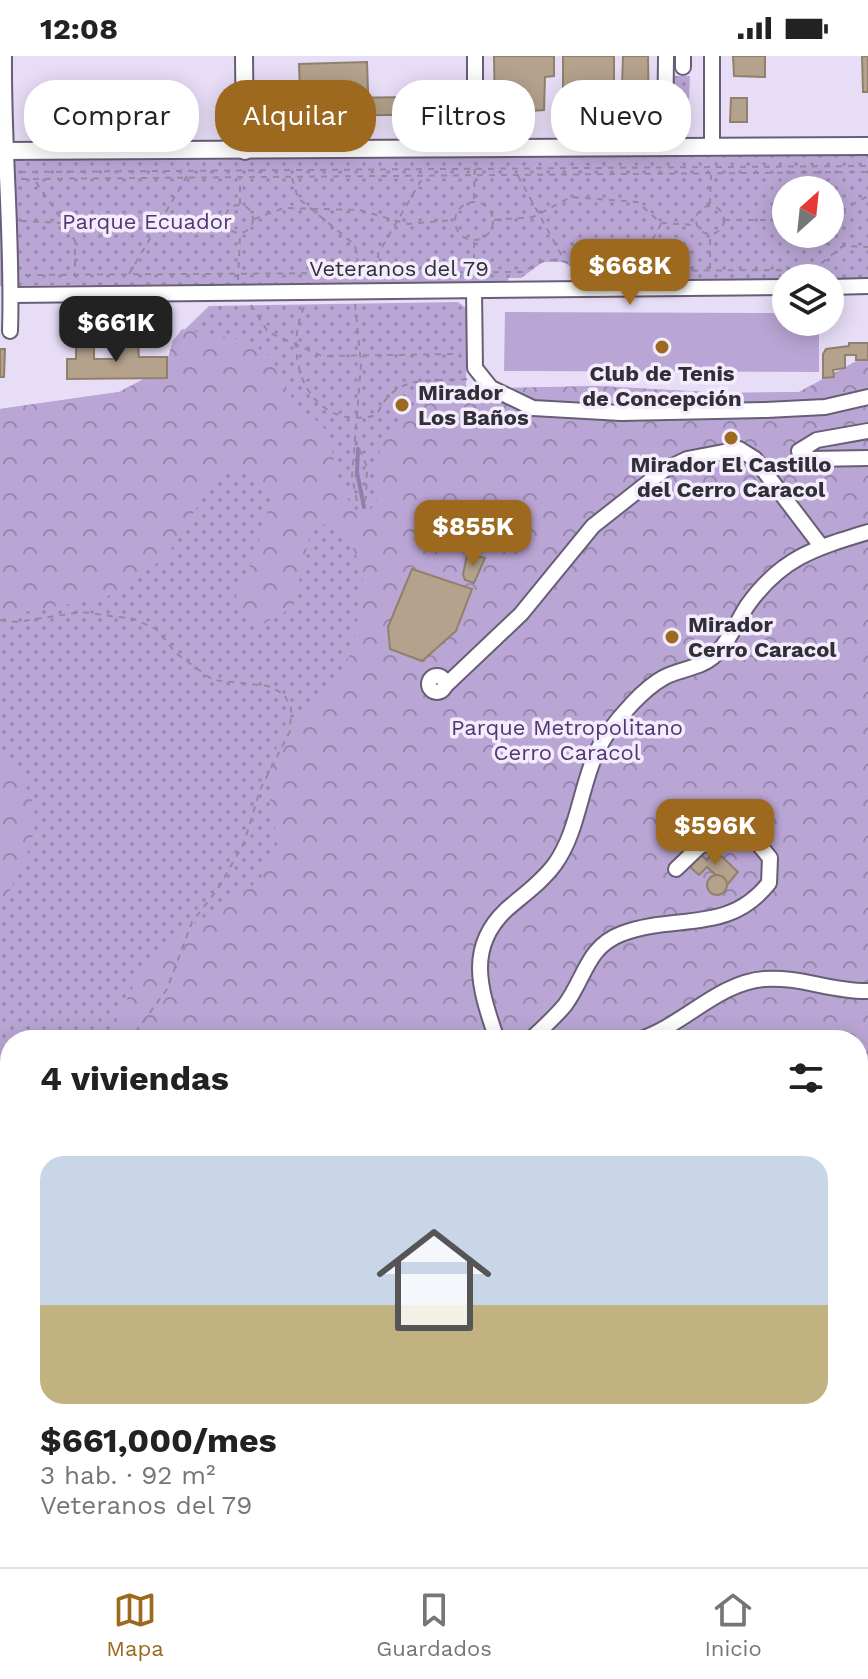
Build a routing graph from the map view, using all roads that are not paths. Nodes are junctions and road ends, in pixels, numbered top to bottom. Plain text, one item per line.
1 (4, 56) edge
2 (244, 56) edge
3 (475, 56) edge
4 (666, 56) edge
5 (712, 56) edge
6 (244, 80) edge
7 (475, 80) edge
8 (666, 80) edge
9 (868, 146) edge
10 (691, 147) edge
11 (712, 147) junction
12 (215, 152) edge
13 (3, 156) edge
14 (868, 286) edge
15 (772, 287) edge
16 (844, 287) edge
17 (474, 291) junction
18 (11, 295) junction
19 (10, 331) dead end
20 (868, 397) edge
21 (868, 431) edge
22 (868, 458) edge
23 (868, 532) edge
24 (821, 546) junction
25 (442, 682) dead end
26 (676, 869) dead end
27 (868, 991) edge
28 (494, 1030) edge
29 (540, 1030) edge
30 (668, 1030) edge

1 - 13 street
2 - 6 main road
3 - 7 street
4 - 8 street
5 - 11 street
9 - 11 main road
10 - 11 main road
12 - 13 main road
13 - 18 street
14 - 16 street
15 - 17 street, Veteranos del 79
17 - 18 street, Veteranos del 79
17 - 20 street
18 - 19 street
21 - 22 street
23 - 24 street
24 - 25 street
24 - 28 street
26 - 29 street
27 - 30 street

